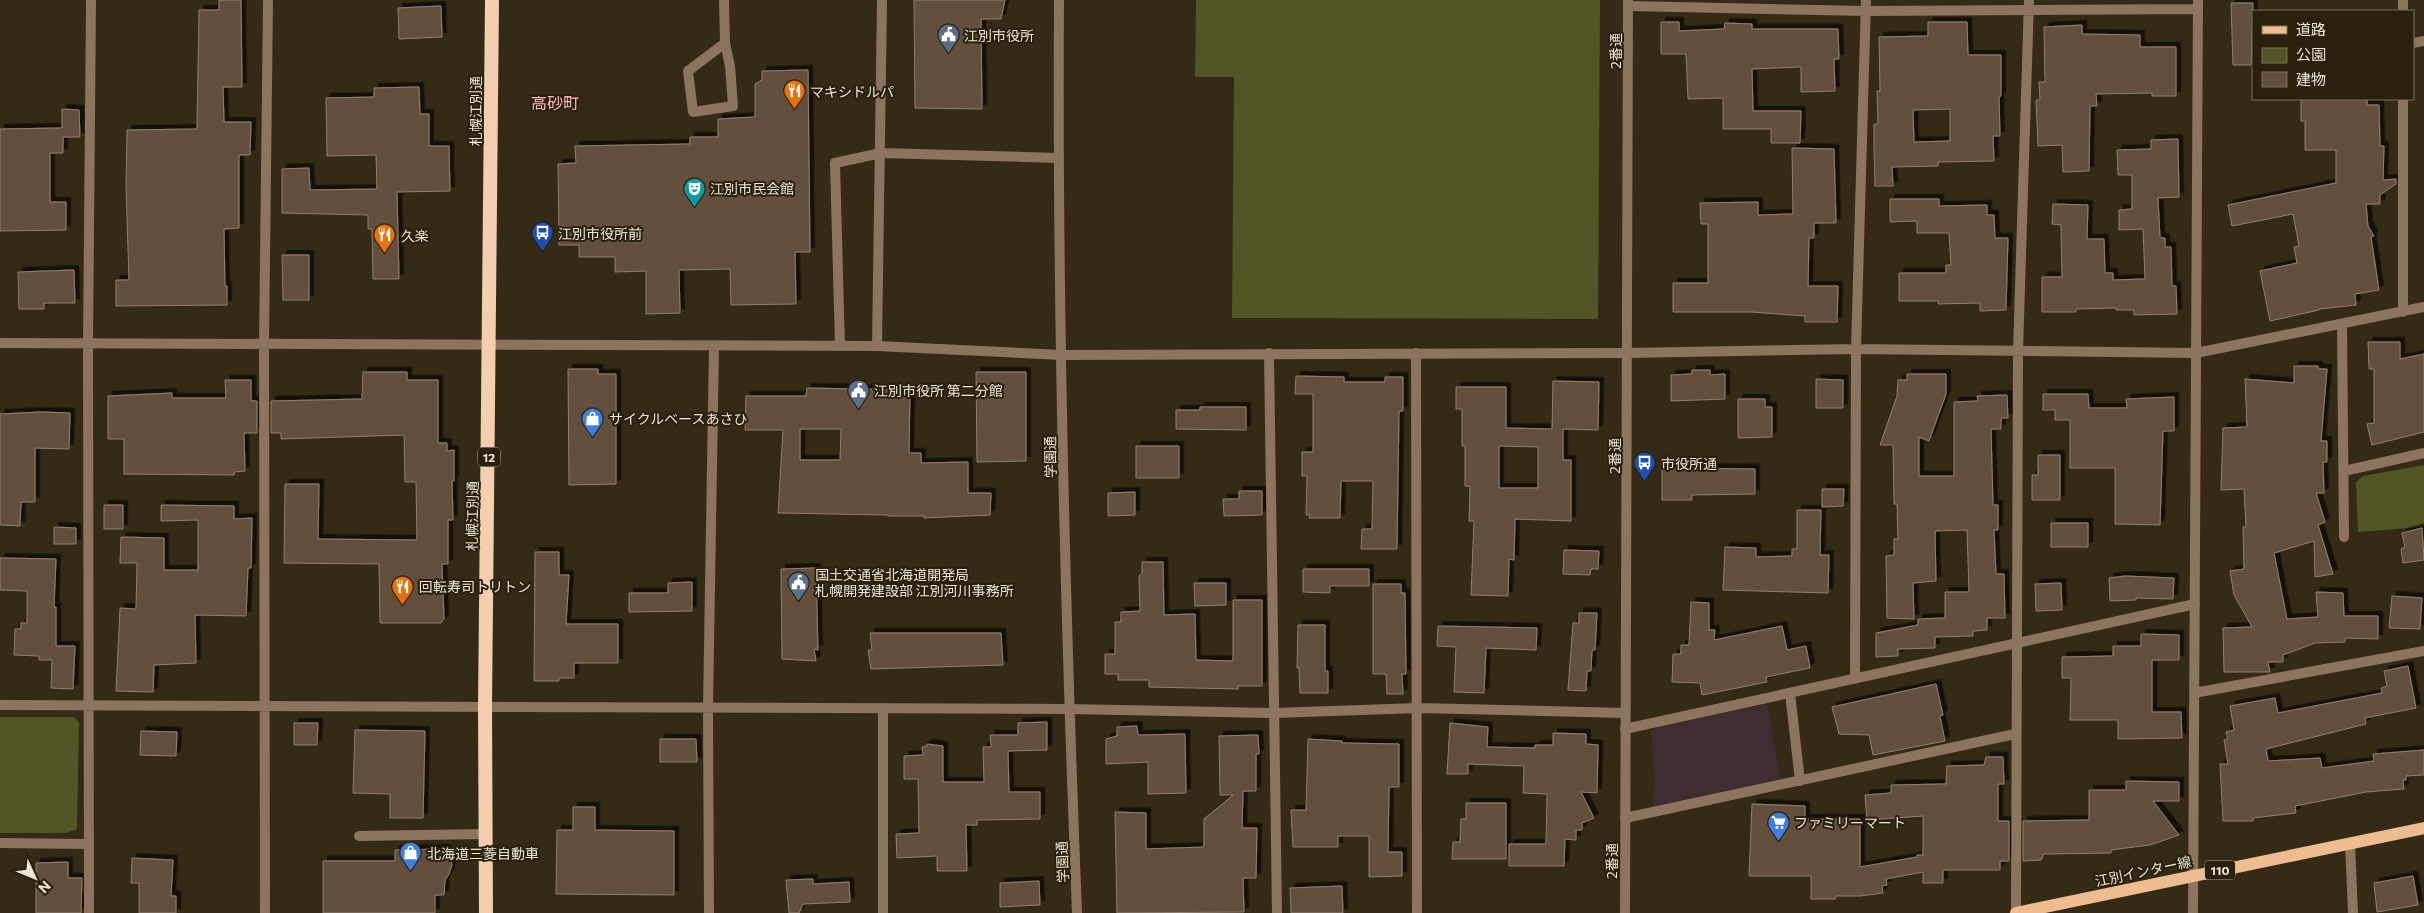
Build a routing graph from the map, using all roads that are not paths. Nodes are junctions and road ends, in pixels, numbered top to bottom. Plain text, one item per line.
1 (91, 0) edge
2 (268, 0) edge
3 (492, 0) edge
4 (724, 0) edge
5 (882, 0) edge
6 (1059, 0) edge
7 (1866, 0) edge
8 (1628, 3) edge
9 (2029, 5) edge
10 (2198, 5) edge
11 (1866, 12) junction
12 (725, 43) junction
13 (2403, 100) edge
14 (881, 152) junction
15 (1058, 158) junction
16 (2424, 307) edge
17 (2403, 312) junction
18 (2342, 324) junction
19 (0, 343) edge
20 (88, 344) junction
21 (264, 345) junction
22 (490, 346) junction
23 (714, 346) junction
24 (840, 346) junction
25 (877, 346) junction
26 (1856, 349) junction
27 (2018, 351) junction
28 (1269, 353) junction
29 (1416, 353) junction
30 (1628, 353) junction
31 (2196, 353) junction
32 (1062, 355) junction
33 (2424, 453) edge
34 (2344, 471) junction
35 (2344, 537) dead end
36 (2195, 604) junction
37 (2016, 644) junction
38 (2424, 651) edge
39 (1855, 679) junction
40 (1790, 693) junction
41 (2194, 693) junction
42 (0, 705) edge
43 (90, 705) junction
44 (265, 706) junction
45 (485, 706) junction
46 (708, 708) junction
47 (883, 708) junction
48 (1418, 708) junction
49 (1069, 709) junction
50 (1275, 713) junction
51 (1625, 714) junction
52 (1625, 729) junction
53 (2015, 734) junction
54 (1800, 781) junction
55 (1625, 818) junction
56 (2424, 828) edge
57 (486, 834) junction
58 (360, 836) dead end
59 (0, 843) edge
60 (2350, 843) junction
61 (90, 844) junction
62 (2193, 875) junction
63 (89, 913) edge
64 (265, 913) edge
65 (486, 913) edge
66 (709, 913) edge
67 (883, 913) edge
68 (1077, 913) edge
69 (1277, 913) edge
70 (1417, 913) edge
71 (1625, 913) edge
72 (2016, 913) edge
73 (2194, 913) edge
74 (2353, 913) edge

1 - 20 street
2 - 21 street
3 - 22 highway, 札幌江別通 / 12
4 - 12 street
5 - 14 street
6 - 15 street, 学園通
7 - 11 street
8 - 11 street
8 - 30 street, 2番通
9 - 10 street
9 - 11 street
9 - 27 street
10 - 31 street
11 - 26 street
12 - 12 street
13 - 17 street
14 - 15 street
14 - 24 street
14 - 25 street
15 - 32 street, 学園通
16 - 17 street
17 - 18 street
18 - 31 street
18 - 34 street
19 - 20 street
20 - 21 street
20 - 43 street
21 - 22 street
21 - 44 street
22 - 23 street
22 - 45 highway, 札幌江別通 / 12
23 - 24 street
23 - 46 street
24 - 25 street
25 - 32 street
26 - 27 street
26 - 30 street
26 - 39 street
27 - 31 street
27 - 37 street
28 - 29 street
28 - 32 street
28 - 50 street
29 - 30 street
29 - 48 street
30 - 51 street, 2番通
31 - 36 street
32 - 49 street, 学園通
33 - 34 street
34 - 35 street
36 - 37 street
36 - 41 street
37 - 39 street
37 - 53 street
38 - 41 street
39 - 40 street
40 - 52 street
40 - 54 street
41 - 62 street
42 - 43 street
43 - 44 street
43 - 61 street
44 - 45 street
44 - 64 street
45 - 46 street
45 - 57 highway, 札幌江別通 / 12
46 - 47 street
46 - 66 street
47 - 49 street
47 - 67 street
48 - 50 street
48 - 51 street
48 - 70 street
49 - 50 street
49 - 68 street, 学園通
50 - 69 street
51 - 52 street, 2番通
52 - 55 street, 2番通
53 - 54 street
53 - 72 street
54 - 55 street
55 - 71 street, 2番通
56 - 60 main road, 江別インター線 / 110
57 - 58 street
57 - 65 highway, 札幌江別通 / 12
59 - 61 street
60 - 62 main road, 江別インター線 / 110
60 - 74 street
61 - 63 street
62 - 72 main road, 江別インター線 / 110
62 - 73 street

